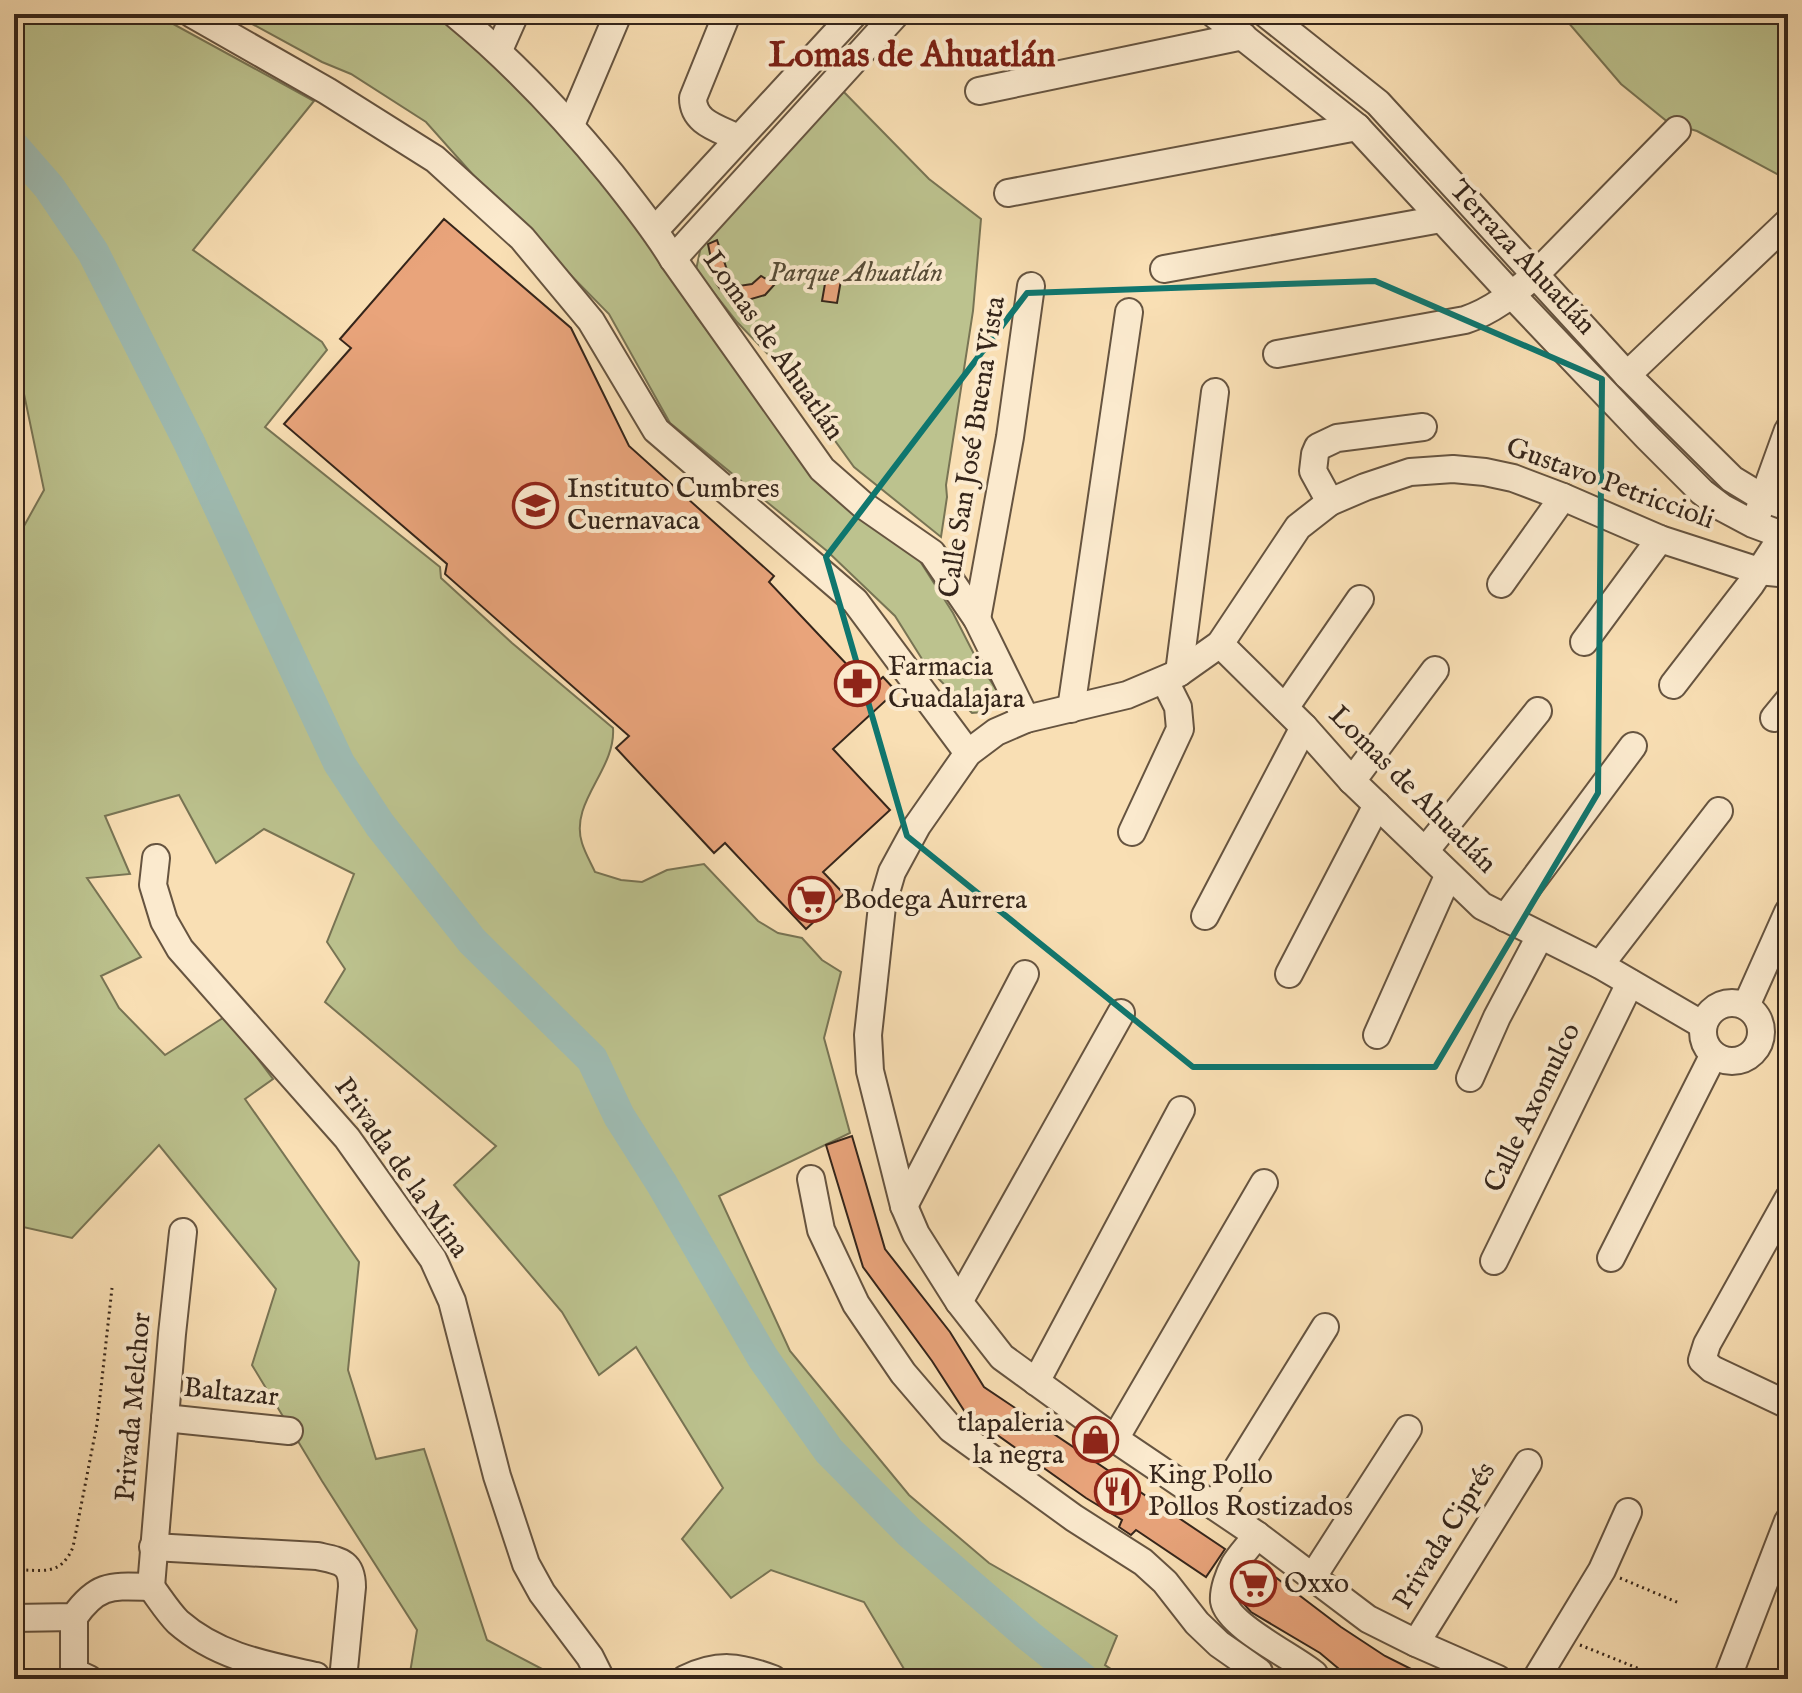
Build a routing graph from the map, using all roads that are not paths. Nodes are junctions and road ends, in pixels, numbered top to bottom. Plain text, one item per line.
1 (192, 14) edge
2 (455, 14) edge
3 (515, 14) edge
4 (618, 14) edge
5 (727, 14) edge
6 (854, 14) edge
7 (896, 14) edge
8 (1214, 14) edge
9 (1266, 14) edge
10 (1243, 36) junction
11 (499, 50) junction
12 (979, 91) dead end
13 (571, 125) junction
14 (1357, 127) junction
15 (1677, 130) dead end
16 (738, 138) junction
17 (1008, 193) dead end
18 (1441, 219) junction
19 (1788, 222) edge
20 (655, 230) junction
21 (673, 259) junction
22 (1164, 269) dead end
23 (1534, 276) junction
24 (1031, 286) dead end
25 (1512, 295) junction
26 (1129, 312) dead end
27 (1277, 354) dead end
28 (1627, 375) junction
29 (1215, 392) dead end
30 (1423, 427) dead end
31 (1788, 430) edge
32 (1563, 497) junction
33 (1330, 502) junction
34 (1776, 503) edge
35 (1753, 524) junction
36 (1786, 536) edge
37 (1660, 539) junction
38 (1759, 571) junction
39 (1788, 574) edge
40 (1501, 584) dead end
41 (1360, 599) dead end
42 (977, 619) junction
43 (1584, 642) dead end
44 (1220, 644) junction
45 (1435, 670) dead end
46 (1172, 677) junction
47 (1673, 685) dead end
48 (1071, 709) junction
49 (1538, 711) dead end
50 (1294, 717) junction
51 (1026, 719) junction
52 (1633, 746) dead end
53 (968, 753) junction
54 (1352, 781) junction
55 (1377, 805) junction
56 (1719, 811) dead end
57 (1132, 832) dead end
58 (1425, 851) junction
59 (156, 858) dead end
60 (1448, 876) junction
61 (1788, 912) edge
62 (1205, 916) dead end
63 (1505, 918) junction
64 (1540, 936) junction
65 (1600, 965) junction
66 (1025, 974) dead end
67 (1289, 974) dead end
68 (1630, 983) junction
69 (1746, 1006) junction
70 (1121, 1013) dead end
71 (1703, 1025) junction
72 (1377, 1035) dead end
73 (1713, 1056) junction
74 (1470, 1078) dead end
75 (1181, 1110) dead end
76 (811, 1179) dead end
77 (1264, 1183) dead end
78 (1788, 1199) edge
79 (904, 1206) junction
80 (183, 1232) dead end
81 (1611, 1258) dead end
82 (1494, 1261) dead end
83 (959, 1302) junction
84 (1325, 1327) dead end
85 (1036, 1382) junction
86 (1788, 1405) edge
87 (165, 1418) junction
88 (1408, 1429) dead end
89 (289, 1431) dead end
90 (1115, 1439) junction
91 (1528, 1463) dead end
92 (1214, 1506) junction
93 (1628, 1512) dead end
94 (1788, 1521) edge
95 (1257, 1535) junction
96 (153, 1547) junction
97 (1312, 1578) junction
98 (151, 1587) junction
99 (74, 1617) junction
100 (14, 1618) edge
101 (1416, 1643) junction
102 (344, 1669) dead end
103 (316, 1676) dead end
104 (89, 1679) edge
105 (601, 1679) edge
106 (685, 1679) edge
107 (773, 1679) edge
108 (1261, 1679) edge
109 (1314, 1679) edge
110 (1496, 1679) edge
111 (1536, 1679) edge
112 (1727, 1679) edge

1 - 53 street
2 - 11 street, Lomas de Ahuatlán
3 - 11 street
4 - 13 street
5 - 16 street
6 - 16 street
7 - 21 street
8 - 10 street, Terraza Ahuatlán
9 - 23 street, Terraza Ahuatlán
10 - 12 street
10 - 14 street, Terraza Ahuatlán
11 - 13 street, Lomas de Ahuatlán
13 - 20 street, Lomas de Ahuatlán
14 - 17 street
14 - 18 street, Terraza Ahuatlán
15 - 23 street
16 - 20 street
18 - 22 street
18 - 25 street, Terraza Ahuatlán
19 - 28 street
20 - 21 street, Lomas de Ahuatlán
21 - 42 street, Lomas de Ahuatlán
23 - 25 street
23 - 28 street, Terraza Ahuatlán
24 - 42 street, Calle San José Buena Vista
25 - 27 street
25 - 35 street, Terraza Ahuatlán
26 - 48 street
28 - 34 street, Terraza Ahuatlán
29 - 46 street
30 - 33 street
31 - 34 street
32 - 33 street, Gustavo Petriccioli
32 - 37 street, Gustavo Petriccioli
32 - 40 street
33 - 44 street, Gustavo Petriccioli
34 - 35 street
35 - 36 street, Terraza Ahuatlán
36 - 38 street
37 - 38 street, Gustavo Petriccioli
37 - 43 street
38 - 39 street, Gustavo Petriccioli
38 - 47 street
41 - 50 street
42 - 51 street, Lomas de Ahuatlán
44 - 46 street, Gustavo Petriccioli
44 - 50 street, Lomas de Ahuatlán
45 - 54 street
46 - 48 street, Gustavo Petriccioli
46 - 57 street
48 - 51 street, Gustavo Petriccioli
49 - 58 street
50 - 54 street, Lomas de Ahuatlán
50 - 62 street
51 - 53 street, Gustavo Petriccioli
52 - 63 street
53 - 79 street, Gustavo Petriccioli
54 - 55 street, Lomas de Ahuatlán
55 - 58 street, Lomas de Ahuatlán
55 - 67 street
56 - 65 street
58 - 60 street, Lomas de Ahuatlán
59 - 105 street, Privada de la Mina
60 - 63 street, Lomas de Ahuatlán
60 - 72 street
61 - 69 street
63 - 64 street, Lomas de Ahuatlán
64 - 65 street, Lomas de Ahuatlán
64 - 74 street
65 - 68 street, Lomas de Ahuatlán
66 - 79 street
68 - 71 street, Lomas de Ahuatlán
68 - 82 street, Calle Axomulco
69 - 71 street
69 - 73 street
70 - 83 street
71 - 73 street
73 - 81 street
75 - 85 street
76 - 108 street
77 - 90 street
78 - 86 street
79 - 83 street, Gustavo Petriccioli
80 - 87 street, Privada Melchor
83 - 85 street, Gustavo Petriccioli
84 - 92 street
85 - 90 street, Gustavo Petriccioli
87 - 89 street, Baltazar
87 - 96 street, Privada Melchor
88 - 97 street
90 - 92 street, Gustavo Petriccioli
91 - 101 street, Privada Ciprés
92 - 95 street, Gustavo Petriccioli
93 - 111 street
94 - 112 street
95 - 97 street, Gustavo Petriccioli
95 - 109 street
96 - 98 street, Privada Melchor
96 - 102 street
97 - 101 street, Gustavo Petriccioli
98 - 99 street
98 - 103 street
99 - 100 street
99 - 104 street
101 - 110 street, Gustavo Petriccioli
106 - 107 street

